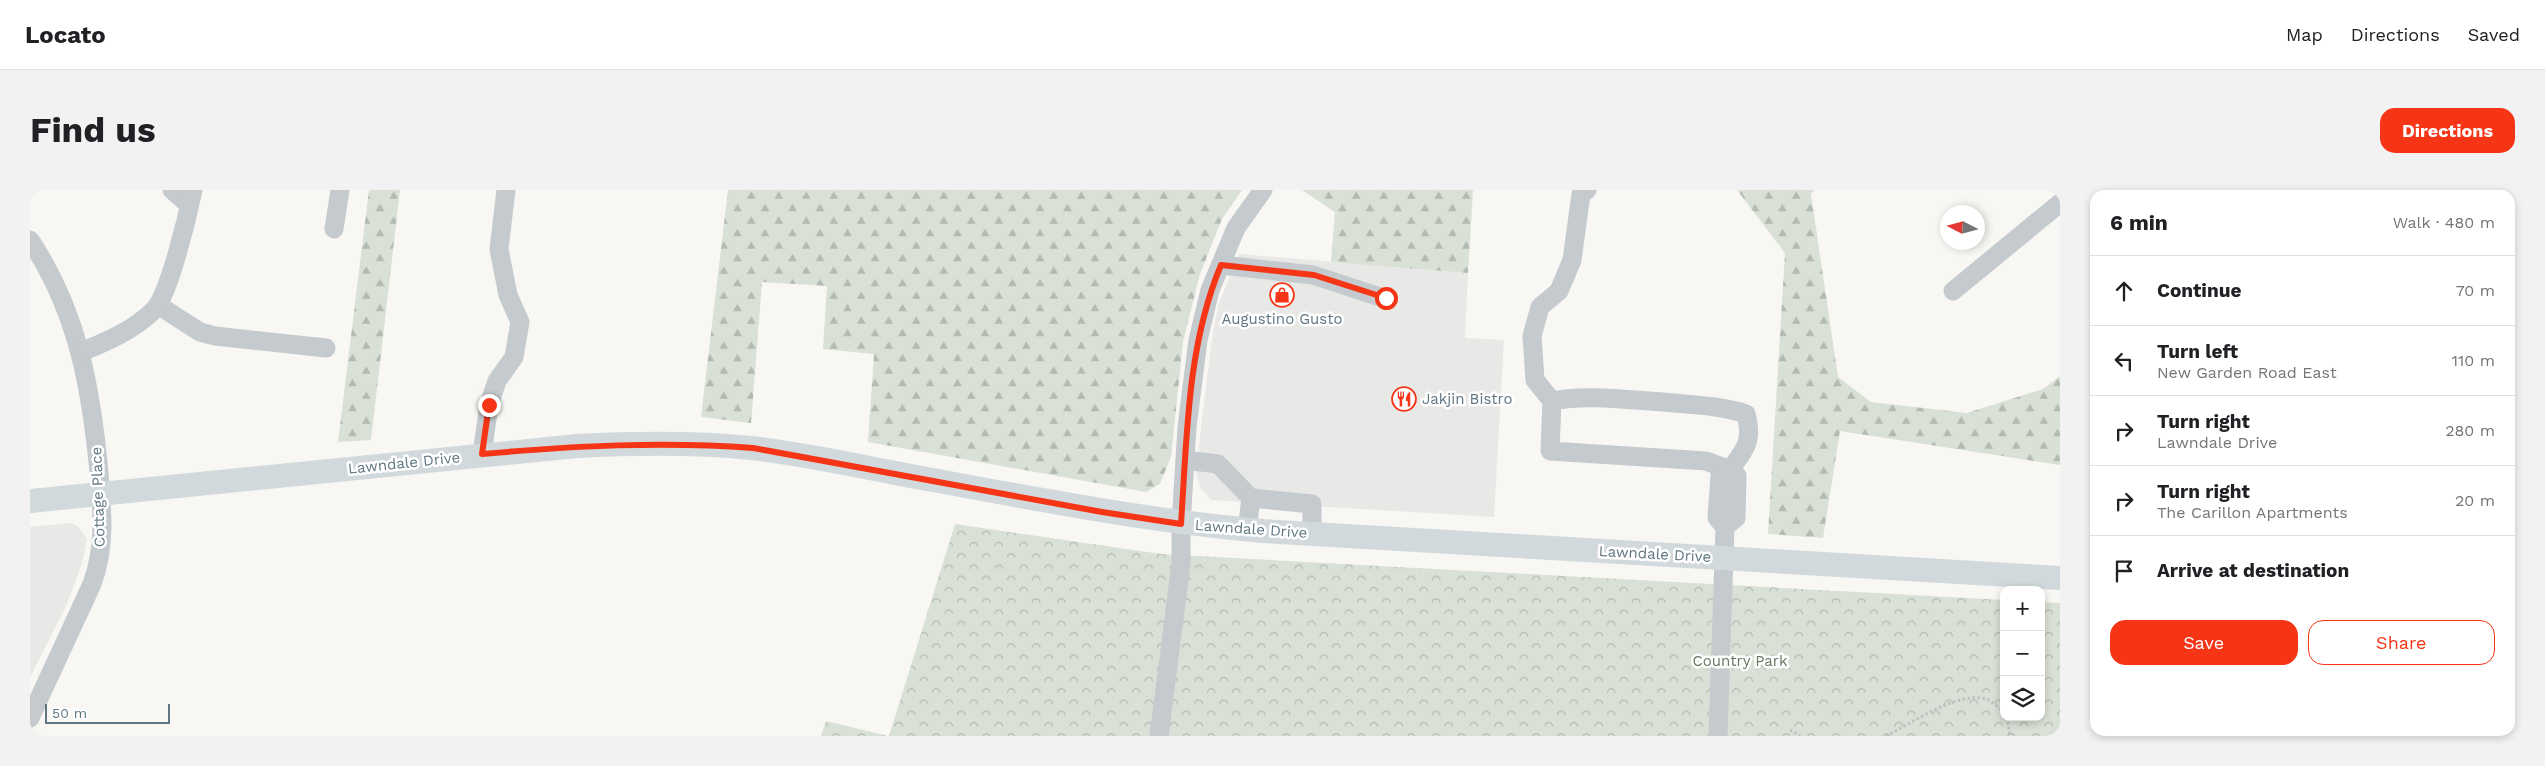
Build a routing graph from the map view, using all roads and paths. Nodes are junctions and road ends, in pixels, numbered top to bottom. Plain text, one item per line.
1 (172, 190) edge
2 (340, 190) edge
3 (506, 190) edge
4 (1263, 190) edge
5 (1587, 190) edge
6 (191, 198) edge
7 (2060, 203) edge
8 (334, 229) dead end
9 (30, 240) edge
10 (1221, 265) junction
11 (1953, 291) dead end
12 (1386, 298) dead end
13 (158, 305) junction
14 (326, 348) dead end
15 (81, 352) junction
16 (1552, 401) junction
17 (482, 454) junction
18 (1185, 460) junction
19 (1730, 470) junction
20 (101, 495) junction
21 (1251, 498) junction
22 (30, 501) edge
23 (1181, 524) junction
24 (1247, 530) junction
25 (1312, 534) junction
26 (1724, 558) junction
27 (2060, 578) edge
28 (2000, 710) edge
29 (30, 718) edge
30 (2008, 721) edge
31 (1790, 730) dead end
32 (1160, 736) edge
33 (1718, 736) edge
34 (1800, 736) edge
35 (1886, 736) edge
36 (2010, 736) edge

1 - 6 street
2 - 8 street
3 - 17 street
4 - 10 street
5 - 16 street
6 - 13 street
7 - 11 street
9 - 15 street, Cottage Place
10 - 12 street
10 - 18 street
13 - 14 street
13 - 15 street
15 - 20 street, Cottage Place
16 - 19 street
16 - 19 street
17 - 20 main road, Lawndale Drive
17 - 23 main road, Lawndale Drive
18 - 21 street
18 - 23 street
19 - 26 street
20 - 22 main road, Lawndale Drive
20 - 29 street, Cottage Place
21 - 24 street
21 - 25 street
23 - 24 main road, Lawndale Drive
23 - 32 street
24 - 25 main road, Lawndale Drive
25 - 26 main road, Lawndale Drive
26 - 27 main road, Lawndale Drive
26 - 33 street
28 - 35 path
30 - 36 path
31 - 34 path

